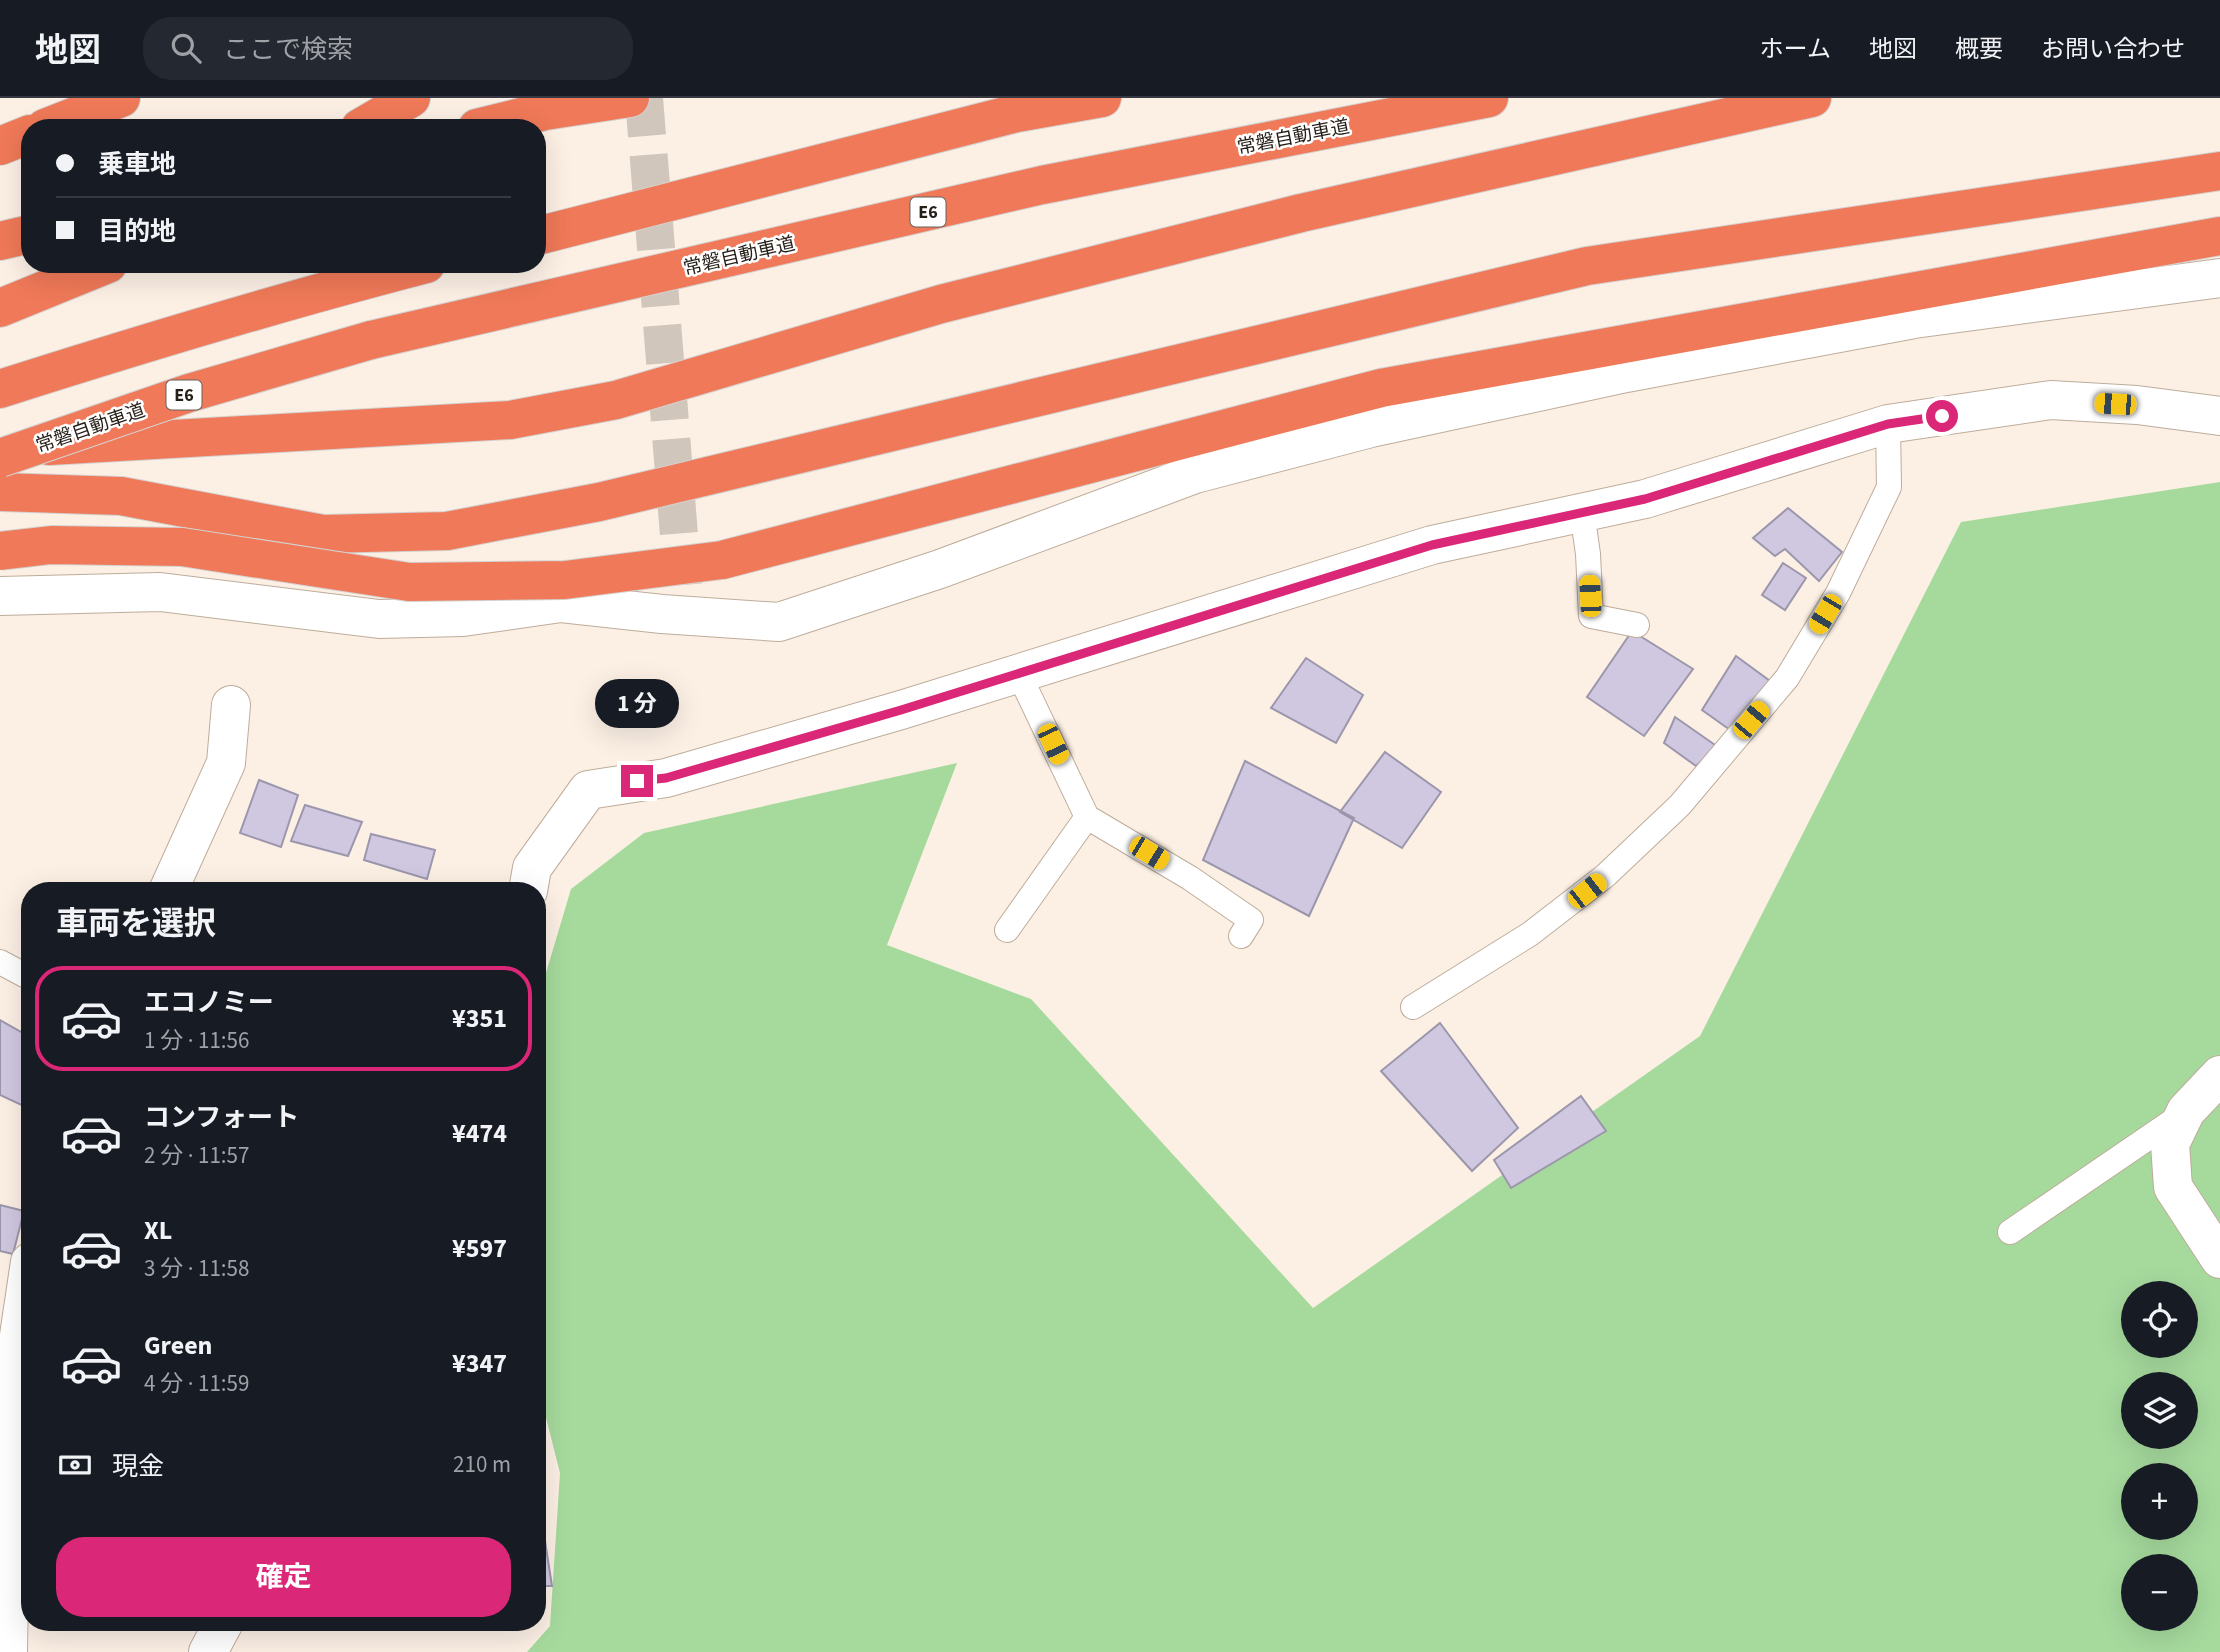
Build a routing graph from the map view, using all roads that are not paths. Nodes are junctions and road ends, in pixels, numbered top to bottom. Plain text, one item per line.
1 (121, 98) edge
2 (411, 98) edge
3 (629, 98) edge
4 (1102, 98) edge
5 (1489, 98) edge
6 (1812, 98) edge
7 (68, 119) edge
8 (375, 119) edge
9 (513, 119) edge
10 (21, 138) edge
11 (0, 146) edge
12 (2220, 171) edge
13 (546, 234) edge
14 (21, 236) edge
15 (2220, 236) edge
16 (0, 241) edge
17 (86, 273) edge
18 (392, 273) edge
19 (2220, 278) edge
20 (0, 309) edge
21 (0, 388) edge
22 (2220, 416) edge
23 (1888, 424) junction
24 (0, 448) edge
25 (0, 458) edge
26 (0, 492) edge
27 (1582, 512) junction
28 (0, 551) edge
29 (0, 596) edge
30 (1637, 625) dead end
31 (1018, 672) junction
32 (231, 705) dead end
33 (1087, 817) junction
34 (171, 882) edge
35 (530, 882) edge
36 (1007, 930) dead end
37 (1241, 936) dead end
38 (0, 962) edge
39 (21, 973) edge
40 (1413, 1007) dead end
41 (2220, 1075) edge
42 (2186, 1111) junction
43 (2010, 1232) dead end
44 (2220, 1259) edge
45 (21, 1318) edge
46 (219, 1631) edge
47 (8, 1652) edge
48 (208, 1652) edge

1 - 7 highway
2 - 8 highway
3 - 9 highway
4 - 13 highway
5 - 25 highway, 常磐自動車道 / E6, bridge
6 - 24 highway
10 - 11 highway
12 - 26 highway
14 - 16 highway
15 - 28 highway, bridge
17 - 20 highway
18 - 21 highway
19 - 29 street
22 - 23 street
23 - 27 street
23 - 40 lane
27 - 30 lane
27 - 31 street
31 - 33 lane
31 - 35 street
32 - 34 street
33 - 36 lane
33 - 37 lane
38 - 39 lane
41 - 42 street
42 - 43 lane
42 - 44 street
45 - 47 street
46 - 48 street

